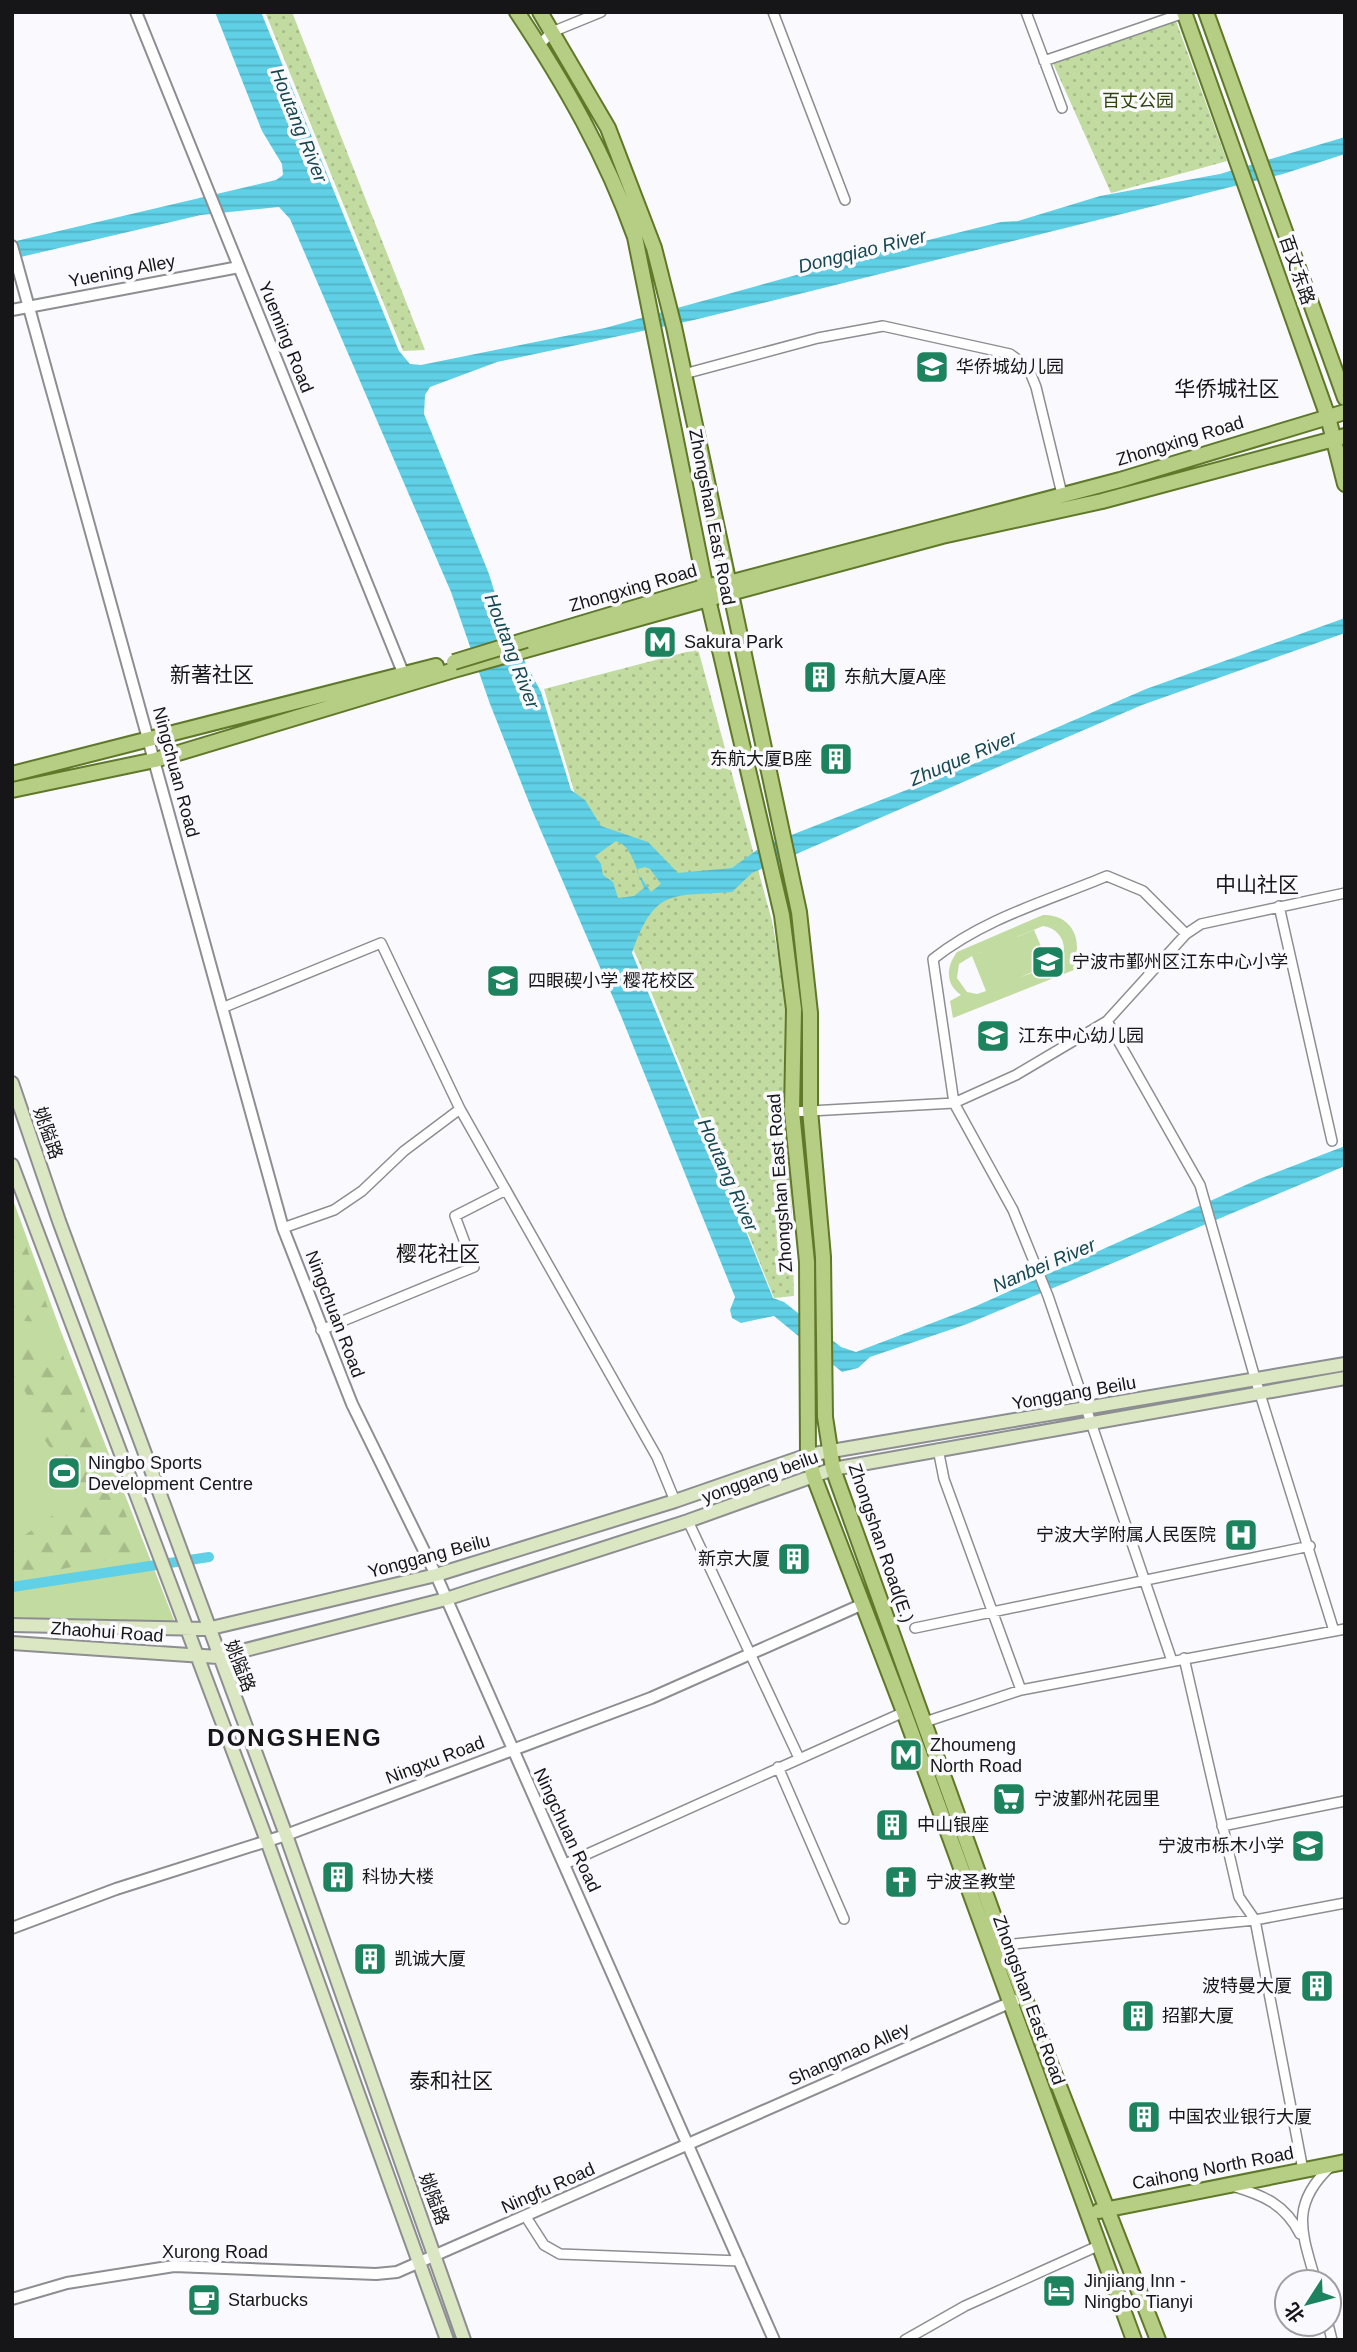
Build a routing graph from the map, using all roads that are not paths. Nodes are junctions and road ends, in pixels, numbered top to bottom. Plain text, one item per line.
1 (136, 12) edge
2 (517, 12) edge
3 (540, 12) edge
4 (601, 12) edge
5 (773, 12) edge
6 (1026, 12) edge
7 (1184, 12) edge
8 (1206, 12) edge
9 (552, 32) junction
10 (539, 45) junction
11 (1044, 61) junction
12 (1062, 108) dead end
13 (845, 200) dead end
14 (12, 246) edge
15 (239, 267) junction
16 (29, 307) junction
17 (12, 310) edge
18 (684, 374) junction
19 (1345, 398) edge
20 (1345, 412) edge
21 (1328, 416) junction
22 (1339, 437) edge
23 (1345, 484) edge
24 (1062, 494) junction
25 (730, 588) junction
26 (708, 592) junction
27 (454, 666) junction
28 (404, 675) junction
29 (150, 741) junction
30 (155, 760) junction
31 (12, 774) edge
32 (12, 790) edge
33 (789, 868) joint
34 (1345, 893) edge
35 (1279, 906) junction
36 (1186, 934) junction
37 (222, 1008) junction
38 (1108, 1021) junction
39 (12, 1083) edge
40 (954, 1103) junction
41 (460, 1109) junction
42 (810, 1110) junction
43 (792, 1112) junction
44 (1332, 1141) dead end
45 (12, 1165) edge
46 (506, 1191) junction
47 (283, 1228) junction
48 (321, 1330) junction
49 (1345, 1364) edge
50 (1345, 1378) edge
51 (1257, 1385) junction
52 (1090, 1415) junction
53 (938, 1449) junction
54 (830, 1450) junction
55 (808, 1455) junction
56 (833, 1469) junction
57 (814, 1477) junction
58 (675, 1501) junction
59 (688, 1521) junction
60 (1310, 1546) junction
61 (436, 1575) junction
62 (1145, 1580) junction
63 (446, 1599) junction
64 (863, 1604) junction
65 (993, 1612) junction
66 (12, 1625) edge
67 (915, 1628) dead end
68 (207, 1629) junction
69 (189, 1630) junction
70 (1342, 1632) edge
71 (12, 1643) edge
72 (750, 1654) junction
73 (199, 1657) junction
74 (218, 1657) junction
75 (1184, 1658) junction
76 (1172, 1661) junction
77 (1021, 1690) junction
78 (904, 1712) junction
79 (925, 1722) junction
80 (511, 1750) junction
81 (799, 1758) junction
82 (778, 1767) junction
83 (1345, 1801) edge
84 (1223, 1826) junction
85 (286, 1835) junction
86 (267, 1841) junction
87 (565, 1864) junction
88 (1345, 1903) edge
89 (844, 1919) dead end
90 (1255, 1920) junction
91 (12, 1928) edge
92 (1004, 1945) junction
93 (1025, 1999) junction
94 (1008, 2001) junction
95 (690, 2145) junction
96 (1338, 2163) edge
97 (1303, 2170) junction
98 (1227, 2185) junction
99 (1108, 2208) junction
100 (1088, 2215) junction
101 (526, 2217) junction
102 (1305, 2242) junction
103 (1100, 2245) junction
104 (436, 2257) junction
105 (740, 2261) junction
106 (420, 2264) junction
107 (1312, 2268) edge
108 (12, 2299) edge
109 (447, 2340) edge
110 (464, 2340) edge
111 (774, 2340) edge
112 (905, 2340) edge
113 (1134, 2340) edge
114 (1158, 2340) edge

1 - 15 street, Yueming Road
2 - 10 main road, Zhongshan East Road
3 - 9 main road, Zhongshan East Road
4 - 9 street
5 - 13 street
6 - 11 street
7 - 11 street
7 - 21 main road, 百丈东路
8 - 19 main road
9 - 10 street
9 - 18 main road, Zhongshan East Road
10 - 26 main road, Zhongshan East Road
11 - 12 street
14 - 16 street, Ningchuan Road
15 - 16 street, Yuening Alley
15 - 28 street, Yueming Road
16 - 17 street, Yuening Alley
16 - 29 street, Ningchuan Road
18 - 24 street
18 - 25 main road, Zhongshan East Road
20 - 21 main road, Zhongxing Road
21 - 22 main road, 百丈东路
21 - 24 main road, Zhongxing Road
22 - 23 main road, 百丈东路
22 - 25 main road, Zhongxing Road
24 - 25 main road, Zhongxing Road
25 - 26 main road, Zhongxing Road
25 - 33 main road, Zhongshan East Road
26 - 27 main road, Zhongxing Road, bridge
26 - 43 main road, Zhongshan East Road
27 - 28 main road, Zhongxing Road
27 - 30 main road, Zhongxing Road
28 - 29 main road, Zhongxing Road
29 - 30 street, Ningchuan Road
29 - 31 main road, Zhongxing Road
30 - 32 main road, Zhongxing Road
30 - 37 street, Ningchuan Road
33 - 42 main road, Zhongshan Road(E.)
34 - 35 street
35 - 36 street
35 - 44 street
36 - 38 street
36 - 40 street
37 - 41 street
37 - 47 street, Ningchuan Road
38 - 40 street
38 - 51 street
39 - 68 main road, 姚隘路
40 - 42 street
40 - 52 street
41 - 46 street
41 - 47 street
42 - 43 street
42 - 54 main road, Zhongshan Road(E.)
43 - 55 main road, Zhongshan East Road
45 - 69 main road, 姚隘路
46 - 48 street
46 - 58 street
47 - 48 street, Ningchuan Road
48 - 61 street, Ningchuan Road
49 - 51 main road, Yonggang Beilu
50 - 51 main road
51 - 52 main road, Yonggang Beilu
51 - 60 street
52 - 53 main road, yonggang beilu
52 - 54 main road, Yonggang Beilu
52 - 62 street
53 - 56 main road, yonggang beilu
53 - 65 street
54 - 55 main road, Yonggang Beilu
54 - 56 main road, Zhongshan Road(E.)
55 - 57 main road, Zhongshan East Road
55 - 58 main road, Yonggang Beilu
56 - 57 main road, yonggang beilu
56 - 79 main road, Zhongshan Road(E.)
57 - 59 main road, yonggang beilu
57 - 64 main road, Zhongshan East Road
58 - 61 main road, Yonggang Beilu
59 - 63 main road, yonggang beilu
59 - 72 street
60 - 62 street
60 - 70 street
61 - 63 street, Ningchuan Road
61 - 68 main road, Yonggang Beilu
62 - 65 street
62 - 76 street
63 - 74 main road, yonggang beilu
63 - 80 street, Ningchuan Road
64 - 72 street, Ningxu Road
64 - 78 main road, Zhongshan East Road
65 - 67 street
65 - 77 street
66 - 69 main road, Zhaohui Road
68 - 69 main road, Yonggang Beilu
68 - 74 main road, 姚隘路
69 - 73 main road, 姚隘路
70 - 75 street
71 - 73 main road, Zhaohui Road
72 - 80 street, Ningxu Road
72 - 81 street
73 - 74 main road, yonggang beilu
73 - 86 main road, 姚隘路
74 - 85 main road, 姚隘路
75 - 76 street
75 - 84 street
76 - 77 street
77 - 79 street
78 - 81 street
78 - 94 main road, Zhongshan East Road
79 - 92 main road, Zhongshan East Road
80 - 85 street, Ningxu Road
80 - 87 street, Ningchuan Road
81 - 82 street
82 - 87 street
82 - 89 street
83 - 84 street
84 - 90 street
85 - 86 street, Ningxu Road
85 - 104 main road, 姚隘路
86 - 91 street, Ningxu Road
86 - 106 main road, 姚隘路
87 - 95 street, Ningchuan Road
88 - 90 street
90 - 92 street
90 - 97 street
92 - 93 main road, Zhongshan East Road
93 - 94 street, Shangmao Alley
93 - 99 main road, Zhongshan East Road
94 - 95 street, Shangmao Alley
94 - 100 main road, Zhongshan East Road
95 - 101 street, Ningfu Road
95 - 105 street, Ningchuan Road
96 - 97 main road, Caihong North Road
96 - 102 street
97 - 98 main road, Caihong North Road
98 - 99 main road, Caihong North Road
98 - 102 street
99 - 100 main road, Caihong North Road
99 - 114 main road, Zhongshan East Road
100 - 103 main road, Zhongshan East Road
101 - 104 street, Ningfu Road
101 - 105 street
102 - 107 street
103 - 112 street
103 - 113 main road, Zhongshan East Road
104 - 106 street, Ningfu Road
104 - 110 main road, 姚隘路
105 - 111 street, Ningchuan Road
106 - 108 street, Xurong Road
106 - 109 main road, 姚隘路

